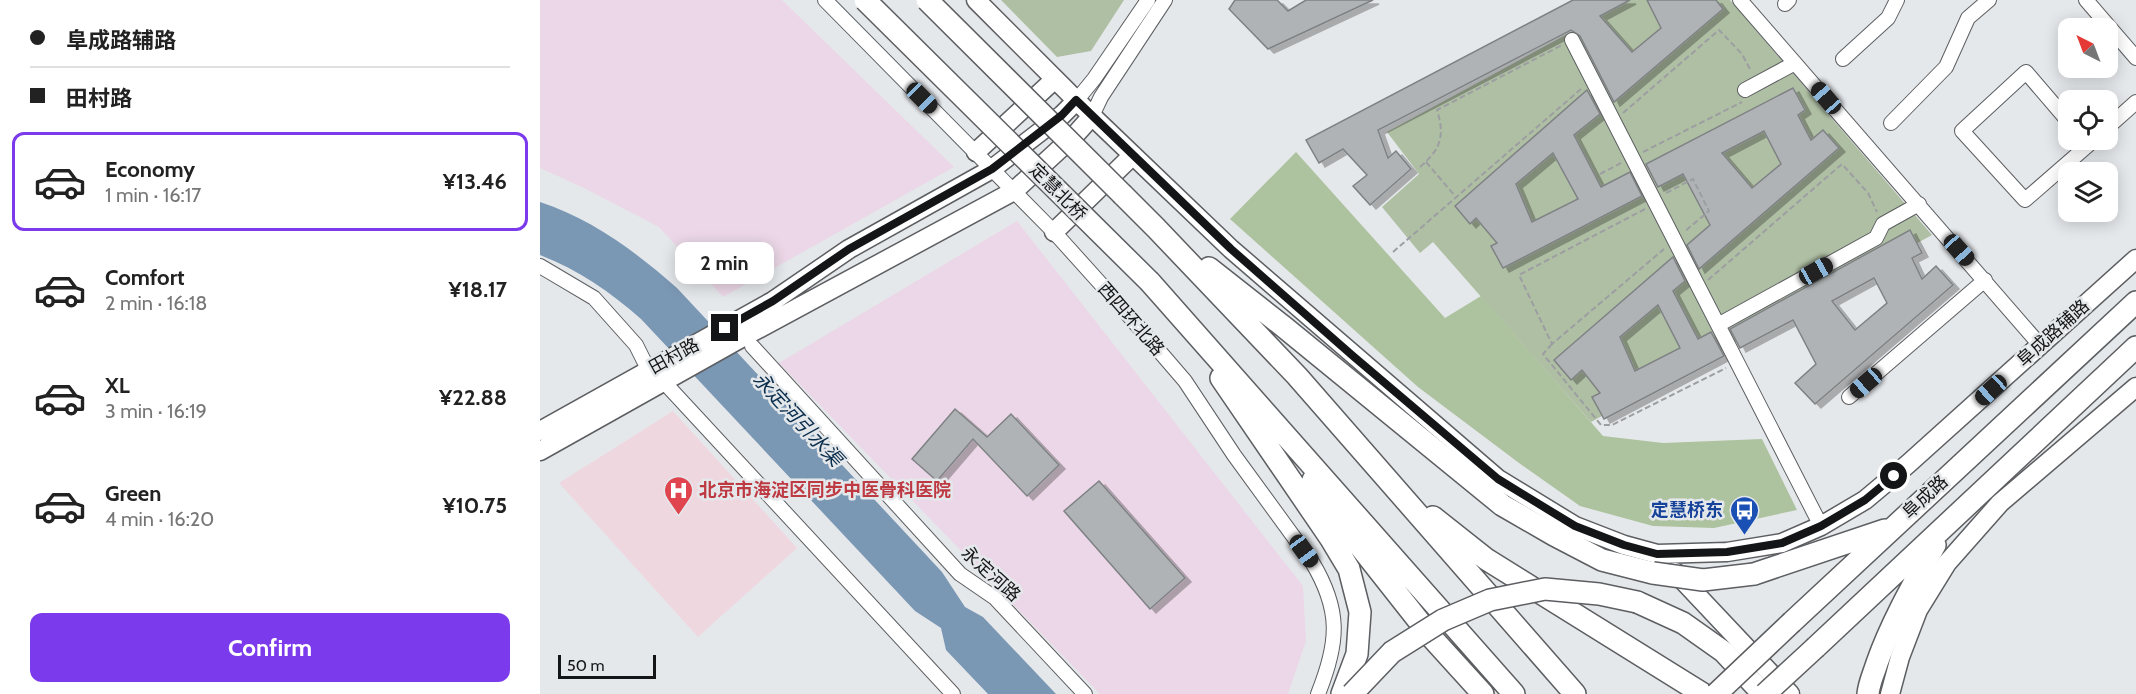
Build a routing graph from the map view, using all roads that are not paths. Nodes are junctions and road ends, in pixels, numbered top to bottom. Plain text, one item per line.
1 (825, 0) edge
2 (865, 0) edge
3 (927, 0) edge
4 (976, 0) edge
5 (1148, 0) edge
6 (1165, 0) edge
7 (1740, 0) edge
8 (1897, 0) edge
9 (1989, 0) edge
10 (2086, 0) edge
11 (1572, 40) road end
12 (2136, 58) edge
13 (1843, 60) dead end
14 (1795, 63) junction
15 (1055, 79) junction
16 (1748, 92) road end
17 (1076, 100) junction
18 (2136, 102) edge
19 (2058, 109) edge
20 (1092, 116) junction
21 (2118, 119) edge
22 (1891, 123) dead end
23 (2079, 150) edge
24 (976, 152) junction
25 (1133, 155) junction
26 (992, 169) junction
27 (1014, 191) junction
28 (1919, 204) junction
29 (1156, 228) junction
30 (1054, 232) junction
31 (2136, 259) edge
32 (540, 266) edge
33 (1985, 280) junction
34 (2136, 302) edge
35 (1173, 309) junction
36 (1718, 325) junction
37 (738, 338) junction
38 (2040, 345) junction
39 (2136, 347) edge
40 (661, 373) junction
41 (2136, 387) edge
42 (1849, 397) dead end
43 (1281, 429) junction
44 (540, 432) edge
45 (540, 451) edge
46 (1394, 487) junction
47 (1821, 526) junction
48 (1892, 528) junction
49 (1945, 528) junction
50 (1655, 564) junction
51 (1869, 690) edge
52 (953, 694) edge
53 (1085, 694) edge
54 (1318, 694) edge
55 (1342, 694) edge
56 (1352, 694) edge
57 (1483, 694) edge
58 (1514, 694) edge
59 (1575, 694) edge
60 (1703, 694) edge
61 (1716, 694) edge
62 (1764, 694) edge
63 (1790, 694) edge
64 (1890, 694) edge

1 - 24 street, 西四环北路
2 - 35 highway, 定慧北桥, bridge
3 - 29 highway, bridge
4 - 15 main road
5 - 17 street
6 - 20 street
7 - 14 street
8 - 13 street
9 - 22 street
10 - 12 street
11 - 36 street
14 - 16 street
14 - 28 street
15 - 17 main road
15 - 24 main road
17 - 20 main road
17 - 26 main road, 田村路
18 - 21 street
19 - 23 street
20 - 25 main road
20 - 27 main road, 田村路
24 - 26 street, 西四环北路
25 - 30 main road
25 - 50 main road
26 - 27 street, 西四环北路
26 - 37 main road, 田村路
27 - 30 street, 西四环北路
27 - 37 main road, 田村路
28 - 33 street
28 - 36 street
29 - 46 highway
29 - 50 highway
30 - 54 street, 西四环北路
31 - 38 main road, 阜成路辅路
32 - 40 street
33 - 38 street
33 - 42 street
34 - 48 highway, 阜成路
35 - 43 highway
35 - 55 highway
36 - 47 street
37 - 40 main road, 田村路
37 - 53 street, 永定河路
38 - 47 main road, 阜成路辅路
39 - 49 highway, 阜成路
40 - 44 main road, 田村路
40 - 45 main road, 田村路
40 - 52 street
41 - 64 main road
43 - 57 highway
43 - 58 highway
46 - 59 highway
46 - 60 highway
47 - 50 main road, 阜成路辅路
48 - 50 highway, bridge
48 - 61 highway, 阜成路, bridge
49 - 51 highway
49 - 62 highway, 阜成路, bridge
50 - 63 main road
56 - 62 highway, bridge

